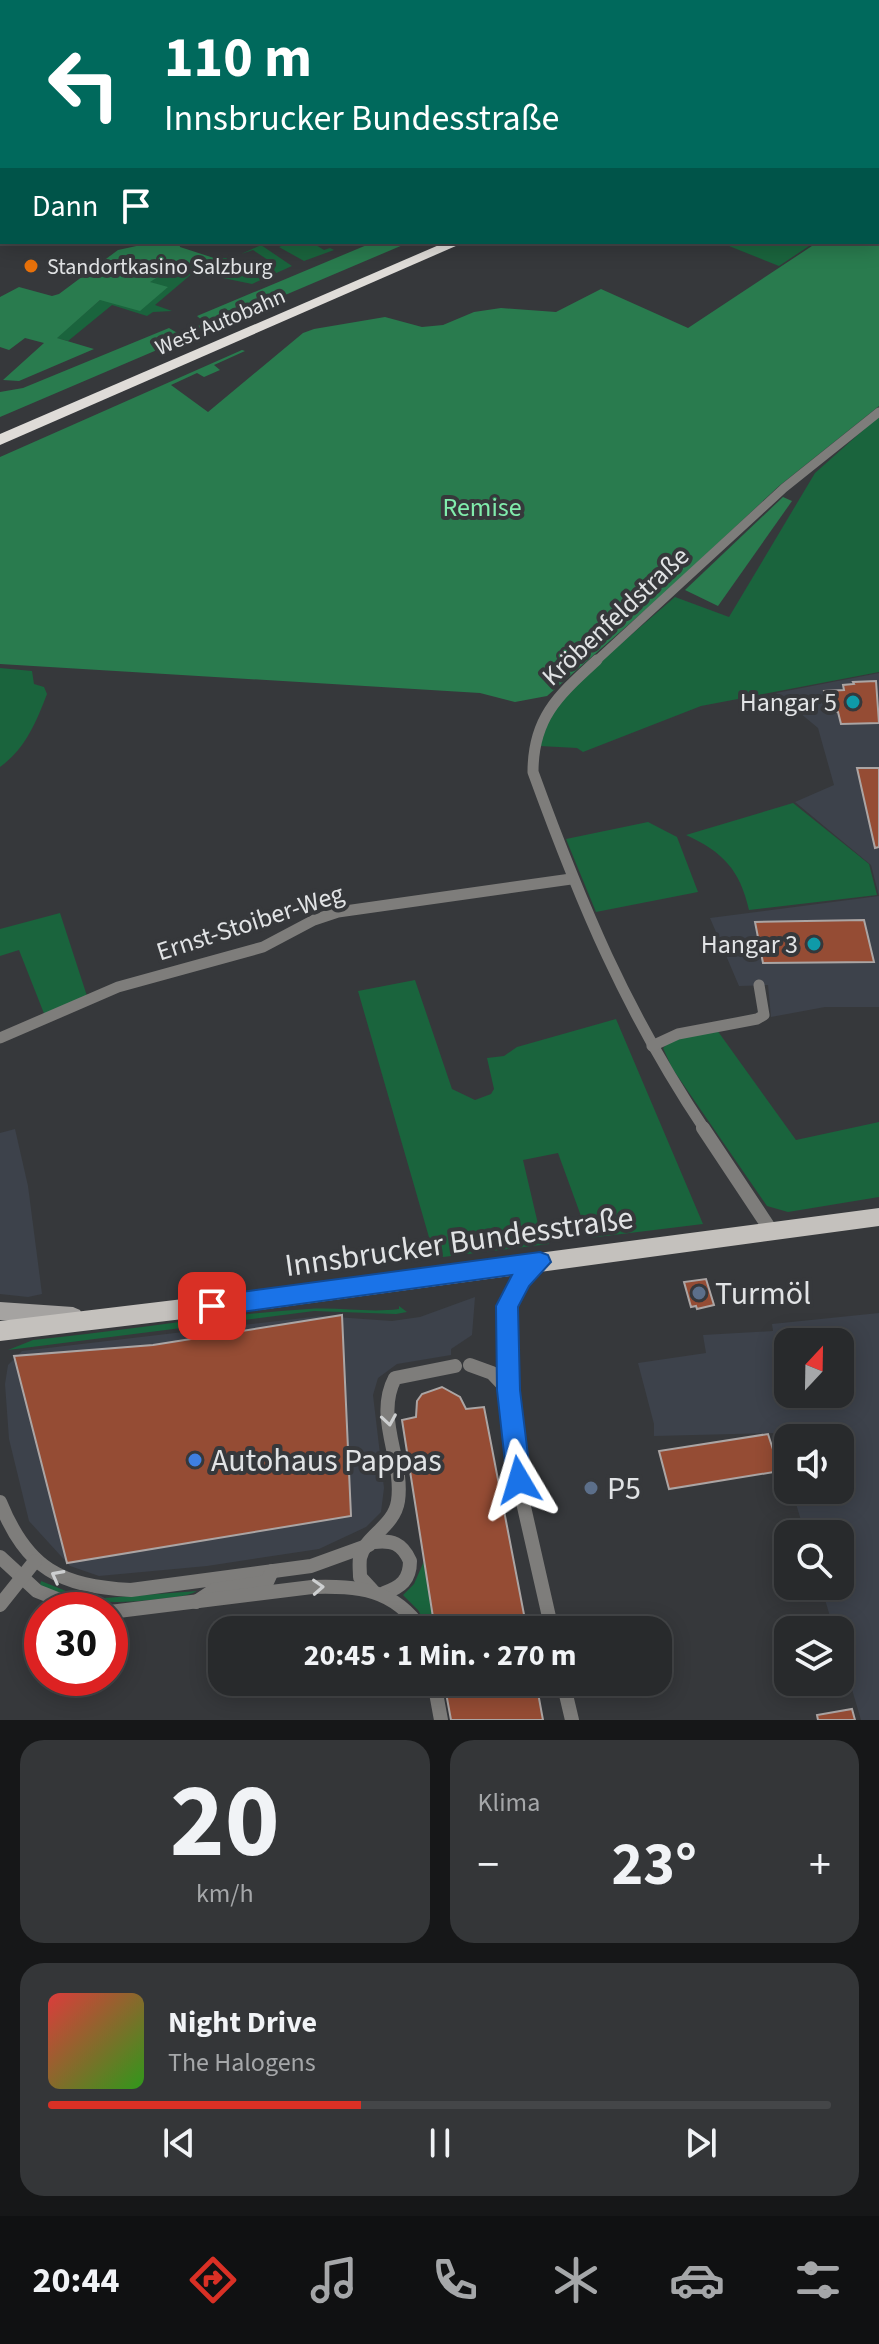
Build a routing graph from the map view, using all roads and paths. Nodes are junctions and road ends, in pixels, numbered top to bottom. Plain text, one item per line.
1 (426, 244) edge
2 (453, 244) edge
3 (879, 412) edge
4 (0, 427) edge
5 (0, 440) edge
6 (571, 879) junction
7 (759, 985) dead end
8 (0, 1038) edge
9 (652, 1046) junction
10 (879, 1217) edge
11 (772, 1232) junction
12 (535, 1266) junction
13 (0, 1311) edge
14 (102, 1320) junction
15 (0, 1331) edge
16 (508, 1390) junction
17 (0, 1502) edge
18 (371, 1544) junction
19 (0, 1557) edge
20 (35, 1561) junction
21 (20, 1580) junction
22 (256, 1584) junction
23 (39, 1592) edge
24 (379, 1592) junction
25 (0, 1605) edge
26 (128, 1610) edge
27 (412, 1616) edge
28 (549, 1616) edge
29 (437, 1696) edge
30 (566, 1696) edge
31 (441, 1720) edge
32 (572, 1720) edge

1 - 4 highway, West Autobahn
2 - 5 highway, West Autobahn
3 - 6 street, Kröbenfeldstraße
6 - 8 street, Ernst-Stoiber-Weg
6 - 9 street, Kröbenfeldstraße
7 - 9 street
9 - 11 street, Kröbenfeldstraße
10 - 11 main road, Innsbrucker Bundesstraße
11 - 12 main road, Innsbrucker Bundesstraße
12 - 14 main road, Innsbrucker Bundesstraße
12 - 16 street
13 - 14 main road
14 - 15 main road, Innsbrucker Bundesstraße
16 -> 18 street
16 - 28 street
17 - 20 street
18 - 22 street
18 - 24 street
18 - 24 street
19 - 21 street
20 - 21 street
22 -> 20 street
21 - 23 street
21 - 25 street
22 -> 24 street
22 - 26 street
24 - 27 street
29 - 31 street
30 - 32 street

